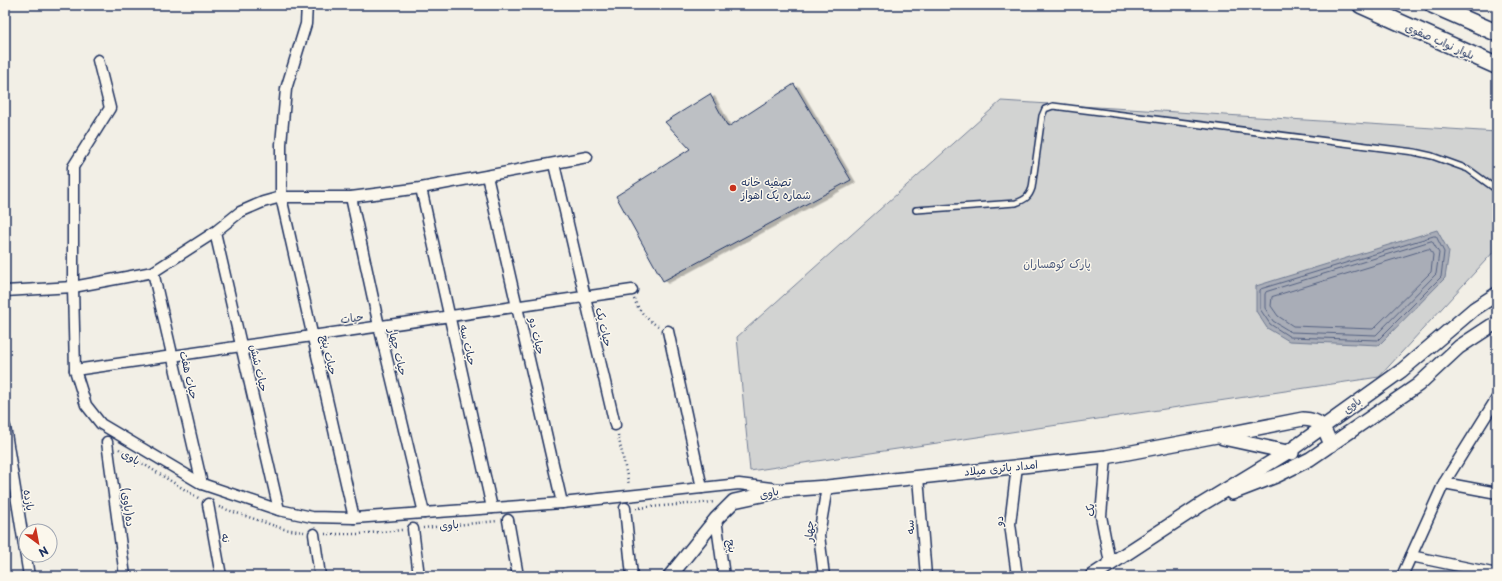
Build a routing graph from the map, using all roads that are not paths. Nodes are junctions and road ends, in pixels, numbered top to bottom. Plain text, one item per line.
1 (307, 5) edge
2 (1362, 5) edge
3 (1433, 5) edge
4 (1497, 33) edge
5 (98, 60) dead end
6 (1497, 66) edge
7 (587, 158) dead end
8 (554, 164) junction
9 (487, 176) junction
10 (421, 188) junction
11 (1497, 190) edge
12 (281, 197) junction
13 (352, 197) junction
14 (916, 210) dead end
15 (215, 232) junction
16 (153, 272) junction
17 (73, 287) junction
18 (632, 290) road end
19 (5, 291) edge
20 (1497, 294) edge
21 (585, 296) junction
22 (518, 306) junction
23 (449, 316) junction
24 (1497, 324) edge
25 (379, 326) junction
26 (668, 330) road end
27 (313, 336) junction
28 (241, 346) junction
29 (172, 356) junction
30 (75, 370) junction
31 (1497, 398) edge
32 (1492, 414) edge
33 (615, 425) road end
34 (1323, 426) junction
35 (5, 427) edge
36 (1217, 436) junction
37 (107, 442) road end
38 (1331, 444) junction
39 (1288, 452) junction
40 (1106, 456) junction
41 (1310, 459) junction
42 (1017, 466) junction
43 (918, 477) junction
44 (1444, 482) junction
45 (202, 484) junction
46 (827, 487) junction
47 (702, 488) junction
48 (784, 490) junction
49 (1497, 494) edge
50 (562, 503) junction
51 (208, 504) road end
52 (1199, 506) junction
53 (492, 508) junction
54 (625, 508) road end
55 (279, 510) junction
56 (424, 513) junction
57 (354, 518) junction
58 (716, 519) junction
59 (508, 520) road end
60 (413, 529) road end
61 (314, 534) road end
62 (1411, 556) junction
63 (1110, 563) junction
64 (1497, 574) edge
65 (29, 576) edge
66 (125, 576) edge
67 (221, 576) edge
68 (320, 576) edge
69 (420, 576) edge
70 (518, 576) edge
71 (632, 576) edge
72 (670, 576) edge
73 (724, 576) edge
74 (824, 576) edge
75 (926, 576) edge
76 (1017, 576) edge
77 (1092, 576) edge
78 (1402, 576) edge

1 - 12 street, حیات پنج
2 - 6 main road, بلوار نواب صفوی
3 - 4 main road
5 - 17 street, باوی
7 - 8 street
8 - 9 street
8 - 21 street, حیات یک
9 - 10 street
9 - 22 street, حیات دو
10 - 13 street
10 - 23 street, حیات سه
11 - 14 lane
12 - 13 street
12 - 15 street
12 - 27 street, حیات پنج
13 - 25 street, حیات چهار
15 - 16 street
15 - 28 street, حیات شش
16 - 17 street
16 - 29 street, حیات هفت
17 - 19 street
17 - 30 street, باوی
18 - 21 street, حیات
20 - 34 street, باوی
21 - 22 street, حیات
21 - 33 street, حیات یک
22 - 23 street, حیات
22 - 50 street, حیات دو
23 - 25 street, حیات
23 - 53 street, حیات سه
24 - 38 street, باوی
25 - 27 street, حیات
25 - 56 street, حیات چهار
26 - 47 street
27 - 28 street, حیات
27 - 57 street, حیات پنج
28 - 29 street, حیات
28 - 55 street, حیات شش
29 - 30 street, حیات
29 - 45 street, حیات هفت
30 - 45 street, باوی
31 - 32 street
32 - 44 street
34 - 36 street, امداد باتری میلاد
34 - 38 street
34 - 39 street, باوی
35 - 65 street, یازده
36 - 39 street, امداد باتری میلاد
36 - 40 street, امداد باتری میلاد
37 - 66 street, ده(باوی)
38 - 41 street, باوی
39 - 41 street, امداد باتری میلاد
39 - 52 street, باوی
40 - 42 street, امداد باتری میلاد
40 - 63 street, یک
41 - 52 street, باوی
42 - 43 street, امداد باتری میلاد
42 - 76 street, دو
43 - 46 street, امداد باتری میلاد
43 - 75 street, سه
44 - 49 street
44 - 62 street
45 - 55 street, باوی
46 - 48 street, امداد باتری میلاد
46 - 74 street, چهار
47 - 48 street, باوی
47 - 50 street, باوی
48 - 58 street, باوی
50 - 53 street, باوی
51 - 67 street, نه
52 - 63 street, باوی
53 - 56 street, باوی
54 - 71 street
55 - 57 street, باوی
56 - 57 street, باوی
58 - 72 street
58 - 73 street, پنج
59 - 70 street
60 - 69 street
61 - 68 street
62 - 64 street
62 - 78 street
63 - 77 street, باوی

